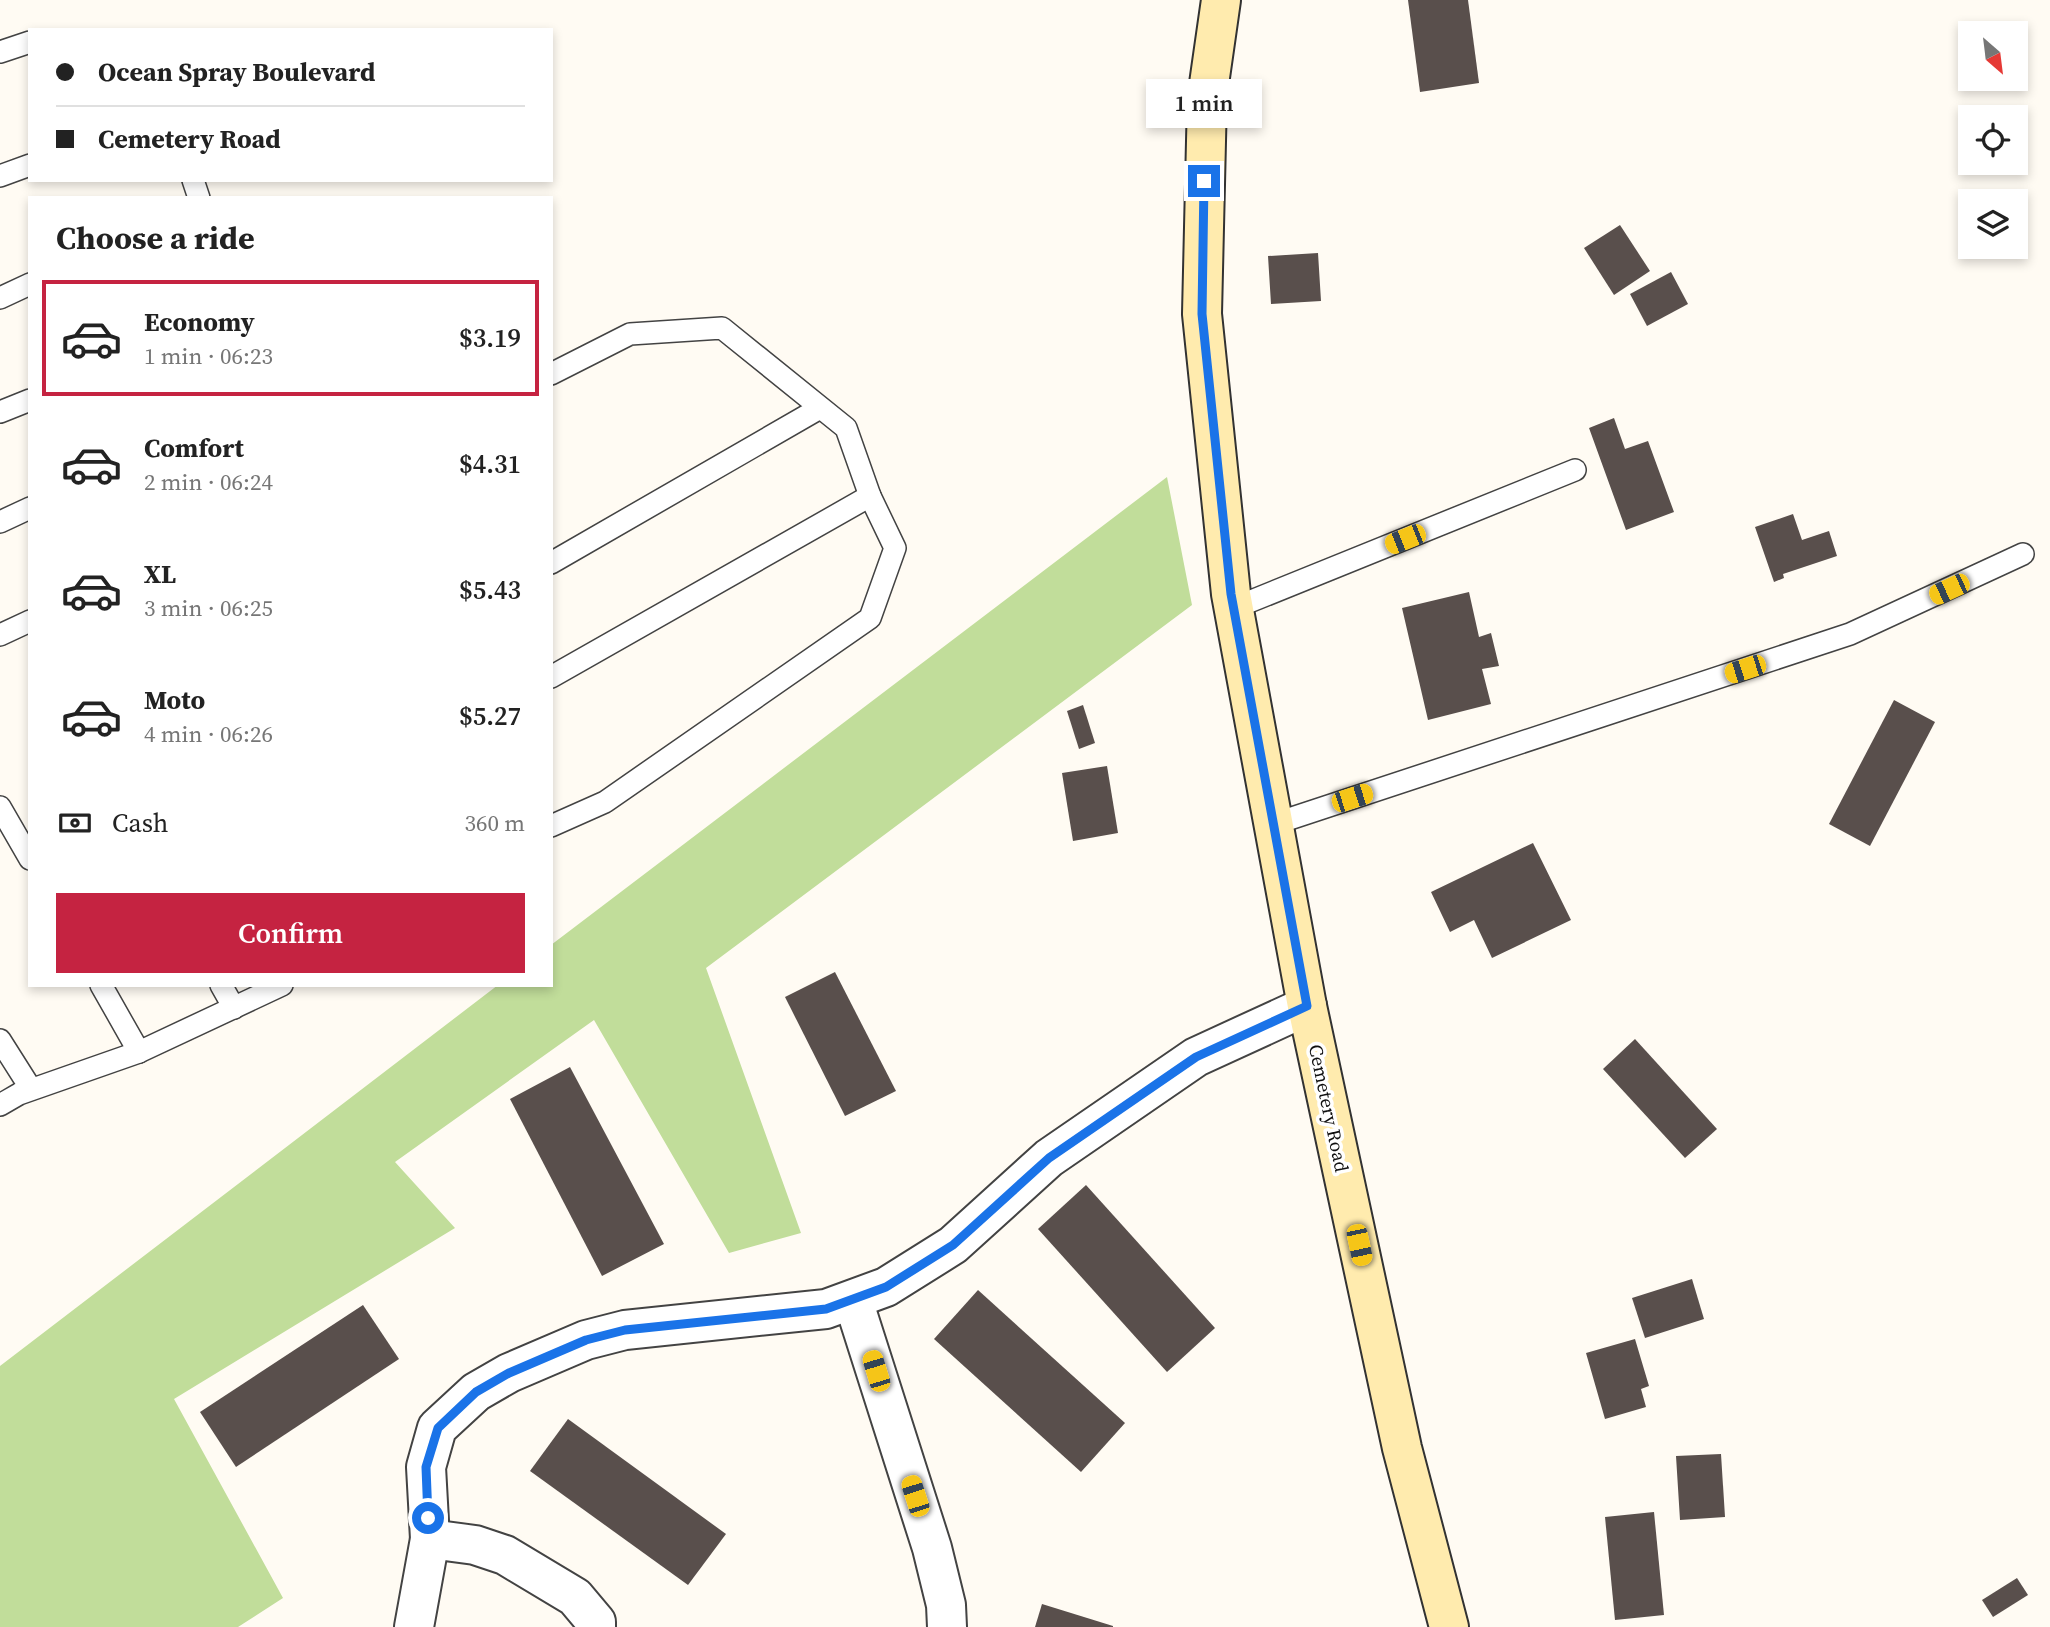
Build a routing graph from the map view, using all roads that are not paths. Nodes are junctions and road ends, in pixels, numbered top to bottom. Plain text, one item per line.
1 (1221, 0) edge
2 (28, 42) edge
3 (0, 52) edge
4 (28, 166) edge
5 (0, 176) edge
6 (28, 285) edge
7 (0, 298) edge
8 (553, 373) edge
9 (28, 401) edge
10 (820, 408) junction
11 (0, 412) edge
12 (1575, 470) dead end
13 (870, 496) junction
14 (28, 509) edge
15 (0, 522) edge
16 (2023, 554) dead end
17 (553, 562) edge
18 (1234, 608) junction
19 (28, 626) edge
20 (0, 635) edge
21 (553, 676) edge
22 (0, 807) edge
23 (1274, 824) junction
24 (553, 825) edge
25 (28, 856) edge
26 (102, 987) edge
27 (222, 987) edge
28 (278, 987) edge
29 (1307, 1006) junction
30 (234, 1008) junction
31 (0, 1040) edge
32 (139, 1052) junction
33 (31, 1089) junction
34 (0, 1105) edge
35 (853, 1300) junction
36 (430, 1539) junction
37 (414, 1627) edge
38 (596, 1627) edge
39 (947, 1627) edge
40 (1449, 1627) edge

1 - 18 street, Cemetery Road
2 - 3 lane
4 - 5 lane
6 - 7 lane
8 - 10 lane
9 - 11 lane
10 - 13 lane
10 - 17 lane
12 - 18 lane
13 - 21 lane
13 - 24 lane
14 - 15 lane
16 - 23 lane
18 - 23 street, Cemetery Road
19 - 20 lane
22 - 25 lane
23 - 29 street, Cemetery Road
26 - 32 lane
27 - 30 lane
28 - 30 lane
29 - 35 street
29 - 40 street, Cemetery Road
30 - 32 lane
31 - 33 lane
32 - 33 lane
33 - 34 lane
35 - 36 street
35 - 39 street
36 - 37 street
36 - 38 street

